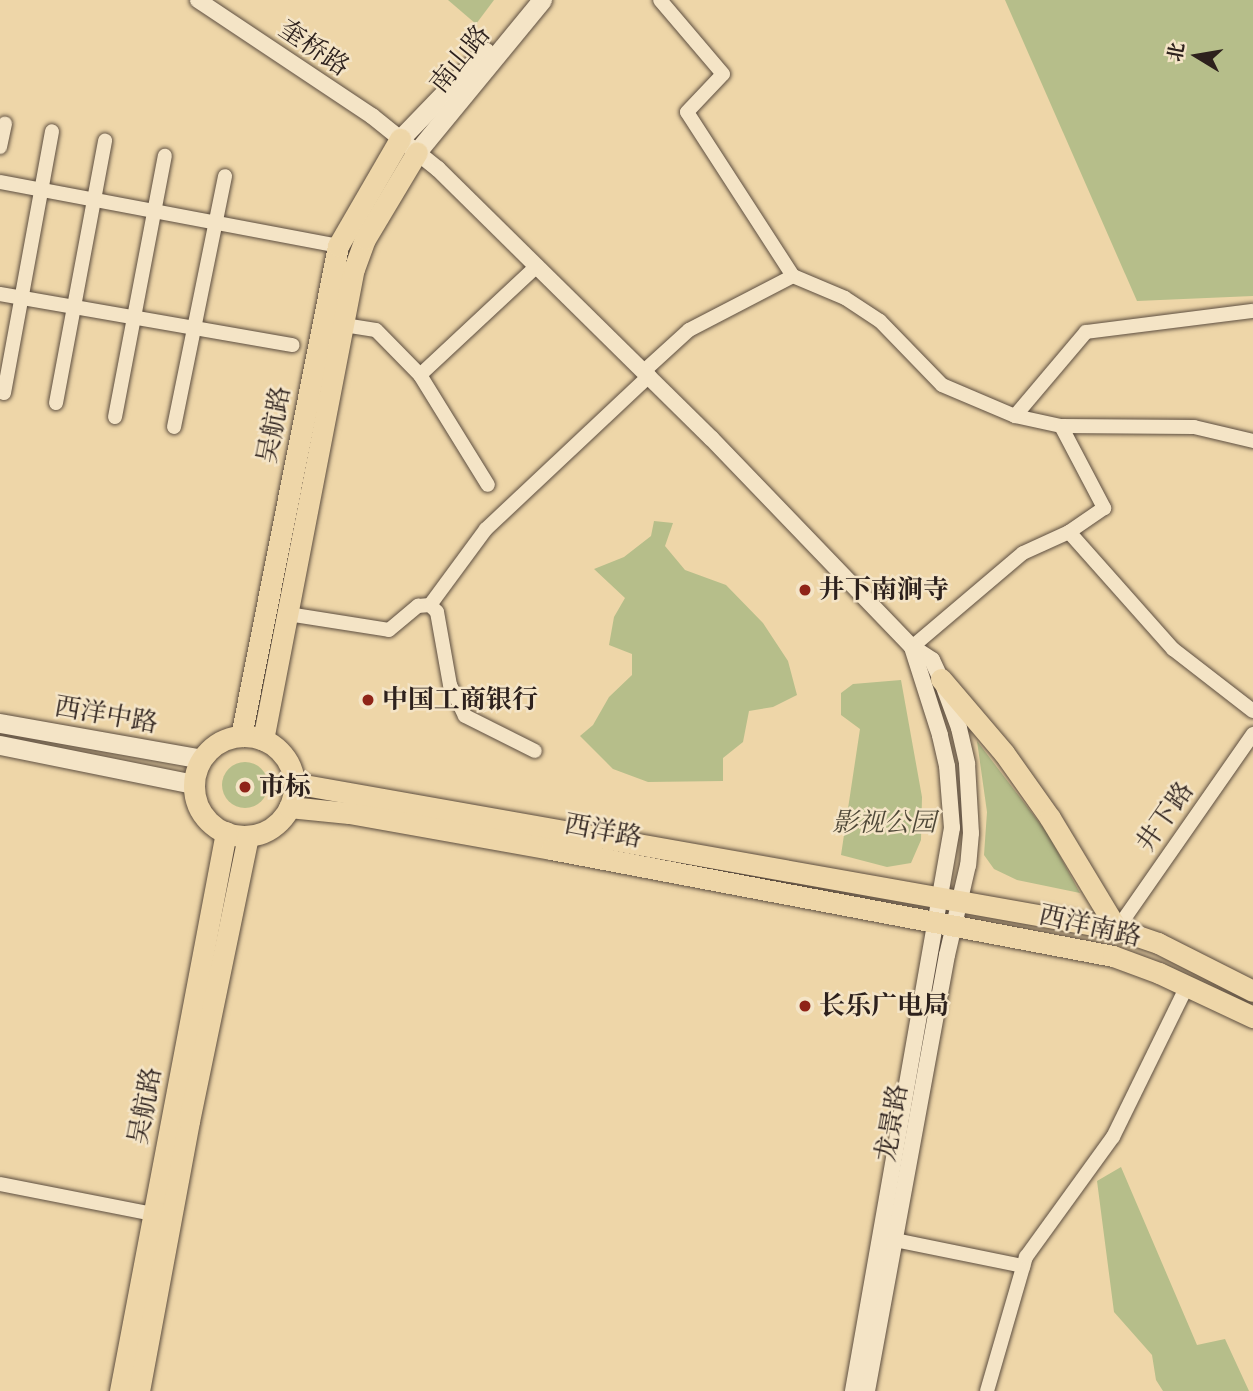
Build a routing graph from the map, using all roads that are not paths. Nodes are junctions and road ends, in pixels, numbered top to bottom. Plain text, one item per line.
1 (198, 0) edge
2 (530, 0) edge
3 (542, 0) edge
4 (660, 0) edge
5 (5, 124) dead end
6 (52, 131) dead end
7 (105, 141) dead end
8 (409, 145) junction
9 (0, 147) edge
10 (165, 156) dead end
11 (225, 176) dead end
12 (0, 182) edge
13 (42, 190) junction
14 (94, 200) junction
15 (155, 211) junction
16 (215, 223) junction
17 (338, 246) junction
18 (537, 266) junction
19 (793, 276) junction
20 (0, 294) edge
21 (21, 298) junction
22 (74, 307) junction
23 (1253, 311) edge
24 (134, 317) junction
25 (344, 325) junction
26 (194, 328) junction
27 (293, 345) dead end
28 (646, 373) junction
29 (420, 375) junction
30 (4, 393) dead end
31 (56, 403) dead end
32 (1016, 416) junction
33 (115, 417) dead end
34 (1061, 426) junction
35 (174, 427) dead end
36 (1253, 441) edge
37 (488, 485) dead end
38 (1069, 532) junction
39 (430, 605) junction
40 (288, 614) junction
41 (912, 647) junction
42 (253, 675) junction
43 (941, 679) junction
44 (275, 680) junction
45 (1253, 711) edge
46 (0, 723) edge
47 (1253, 734) edge
48 (242, 736) junction
49 (263, 740) junction
50 (111, 743) junction
51 (0, 745) edge
52 (535, 751) dead end
53 (202, 759) junction
54 (107, 766) junction
55 (293, 783) junction
56 (194, 784) junction
57 (351, 804) junction
58 (289, 807) junction
59 (226, 832) junction
60 (247, 835) junction
61 (909, 894) joint
62 (950, 900) junction
63 (906, 916) joint
64 (209, 920) junction
65 (946, 924) junction
66 (230, 925) junction
67 (1117, 929) junction
68 (1186, 986) junction
69 (1253, 991) edge
70 (1253, 1017) edge
71 (0, 1184) edge
72 (153, 1214) junction
73 (895, 1241) junction
74 (1023, 1266) junction
75 (120, 1391) edge
76 (139, 1391) edge
77 (853, 1391) edge
78 (867, 1391) edge
79 (987, 1391) edge

1 - 8 street, 奎桥路
2 - 8 main road, 南山路
3 - 8 main road, 南山路
4 - 19 street
5 - 9 street
6 - 13 street
7 - 14 street
8 - 17 main road, 吴航路
8 - 18 street, 奎桥路
8 - 25 main road, 吴航路
10 - 15 street
11 - 16 street
12 - 13 street
13 - 14 street
13 - 21 street
14 - 15 street
14 - 22 street
15 - 16 street
15 - 24 street
16 - 17 street
16 - 26 street
17 - 42 main road, 吴航路
18 - 28 street, 奎桥路
18 - 29 street
19 - 28 street
19 - 32 street
20 - 21 street
21 - 22 street
21 - 30 street
22 - 24 street
22 - 31 street
23 - 32 street
24 - 26 street
24 - 33 street
25 - 29 street
25 - 40 main road, 吴航路
26 - 27 street
26 - 35 street
28 - 39 street
28 - 41 street, 龙景路
29 - 37 street
32 - 34 street
34 - 36 street
34 - 38 street
38 - 41 street
38 - 45 street
39 - 40 street
39 - 52 street
40 - 44 main road, 吴航路
41 - 43 street, 龙景路
41 - 62 street
42 - 44 main road
42 - 48 main road, 吴航路
43 - 62 street, 龙景路
43 - 67 main road
44 - 49 main road, 吴航路
46 - 50 main road, 西洋中路
47 - 67 street, 井下路
48 - 49 main road
48 - 53 main road
49 - 55 main road
50 - 53 main road, 西洋中路
50 - 54 main road
51 - 54 main road, 西洋中路
53 - 56 main road
54 - 56 main road, 西洋中路
55 - 57 main road, 西洋路
55 - 58 main road
56 - 59 main road
57 - 58 main road, 西洋路
57 - 61 main road, 西洋路
57 - 63 main road, 西洋路
58 - 60 main road
59 - 60 main road
59 - 64 main road, 吴航路
60 - 66 main road, 吴航路
61 - 62 main road, 西洋南路
62 - 65 street, 龙景路
62 - 67 main road, 西洋南路
63 - 65 main road, 西洋南路
64 - 66 main road
64 - 72 main road, 吴航路
65 - 68 main road, 西洋南路
65 - 73 street, 龙景路
65 - 77 street
66 - 76 main road, 吴航路
67 - 69 main road, 西洋南路
68 - 70 main road, 西洋南路
68 - 74 street
71 - 72 street
72 - 75 main road, 吴航路
73 - 74 street
73 - 78 street, 龙景路
74 - 79 street

